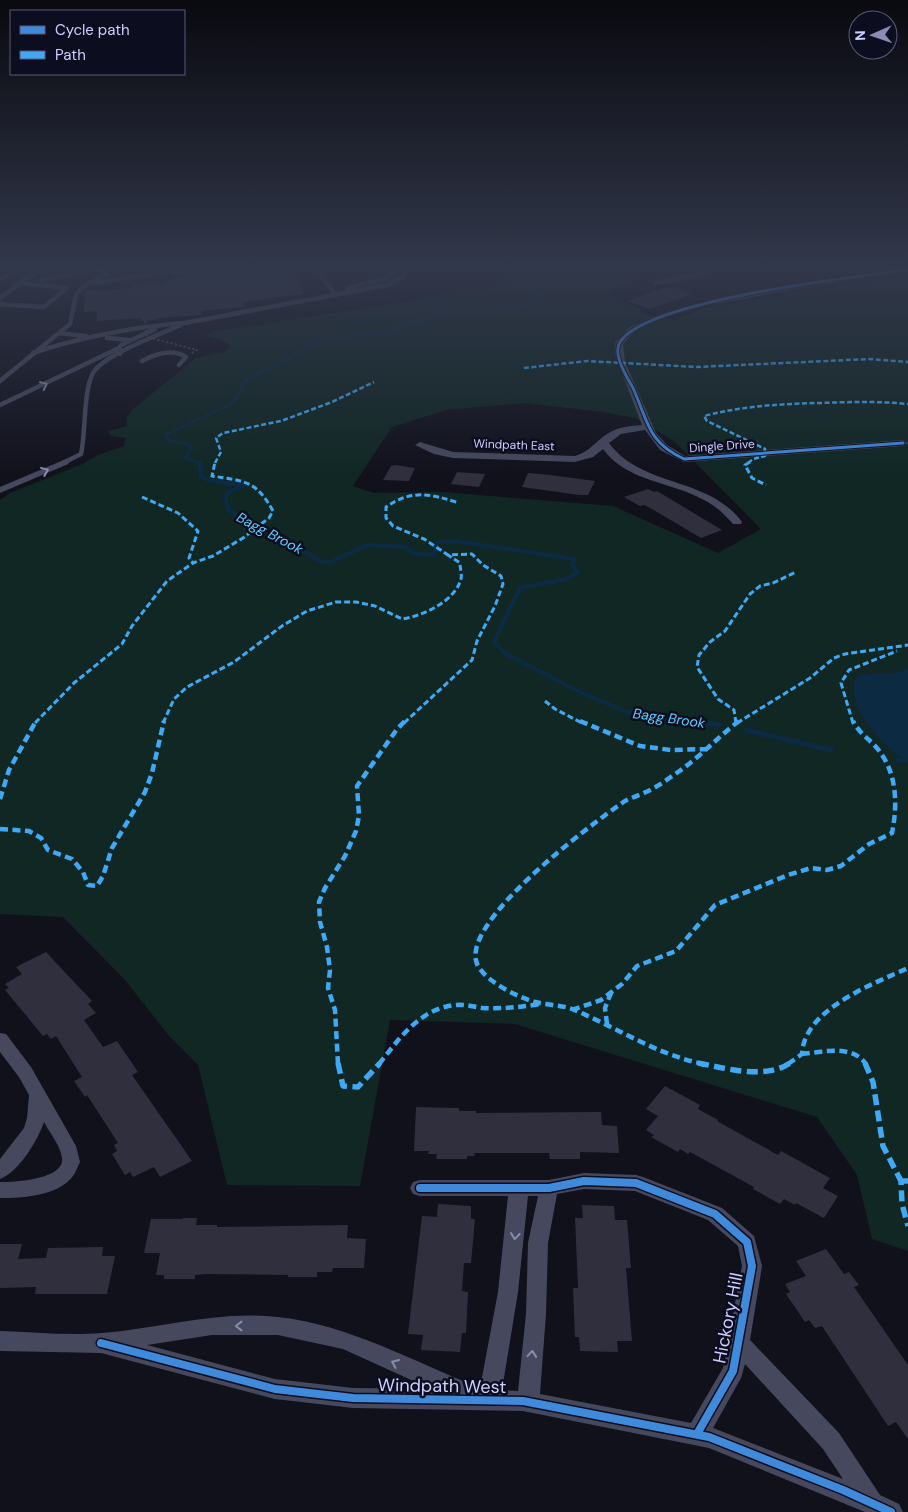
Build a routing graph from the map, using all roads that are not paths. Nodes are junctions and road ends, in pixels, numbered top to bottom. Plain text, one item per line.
1 (56, 336) edge
2 (81, 336) edge
3 (105, 336) edge
4 (140, 336) edge
5 (159, 336) edge
6 (623, 336) edge
7 (96, 337) junction
8 (130, 340) junction
9 (119, 348) junction
10 (33, 353) junction
11 (120, 354) junction
12 (142, 361) dead end
13 (179, 365) dead end
14 (0, 381) edge
15 (0, 405) edge
16 (648, 427) junction
17 (604, 443) junction
18 (905, 443) edge
19 (420, 445) dead end
20 (0, 490) edge
21 (737, 522) dead end
22 (0, 1039) edge
23 (35, 1088) junction
24 (0, 1171) edge
25 (519, 1187) junction
26 (420, 1188) dead end
27 (549, 1188) junction
28 (0, 1190) edge
29 (0, 1341) edge
30 (739, 1342) junction
31 (100, 1343) junction
32 (489, 1401) junction
33 (528, 1402) junction
34 (696, 1434) junction
35 (882, 1508) edge

1 - 10 lane
2 - 7 lane
3 - 7 lane
4 - 8 lane
5 - 11 lane
6 - 16 street, Dingle Drive
7 - 8 lane
7 - 10 lane
8 - 9 lane
9 - 11 lane
15 -> 9 lane
10 - 14 lane
20 -> 11 lane
12 - 13 lane
16 - 17 street, Windpath East
16 - 18 street, Dingle Drive
17 - 19 street, Windpath East
17 - 21 street
22 - 23 street
23 - 24 street
23 - 28 street
25 - 26 street, Hickory Hill
25 - 27 street, Hickory Hill
25 -> 32 street
27 - 30 street, Hickory Hill
33 -> 27 street
29 - 31 street, Windpath West
30 - 34 street, Hickory Hill
30 - 35 street, Hickory Hill
31 - 32 street, Windpath West
32 -> 31 street, Windpath West
32 - 33 street, Windpath West
33 - 34 street, Windpath West
34 - 35 street, Windpath West

